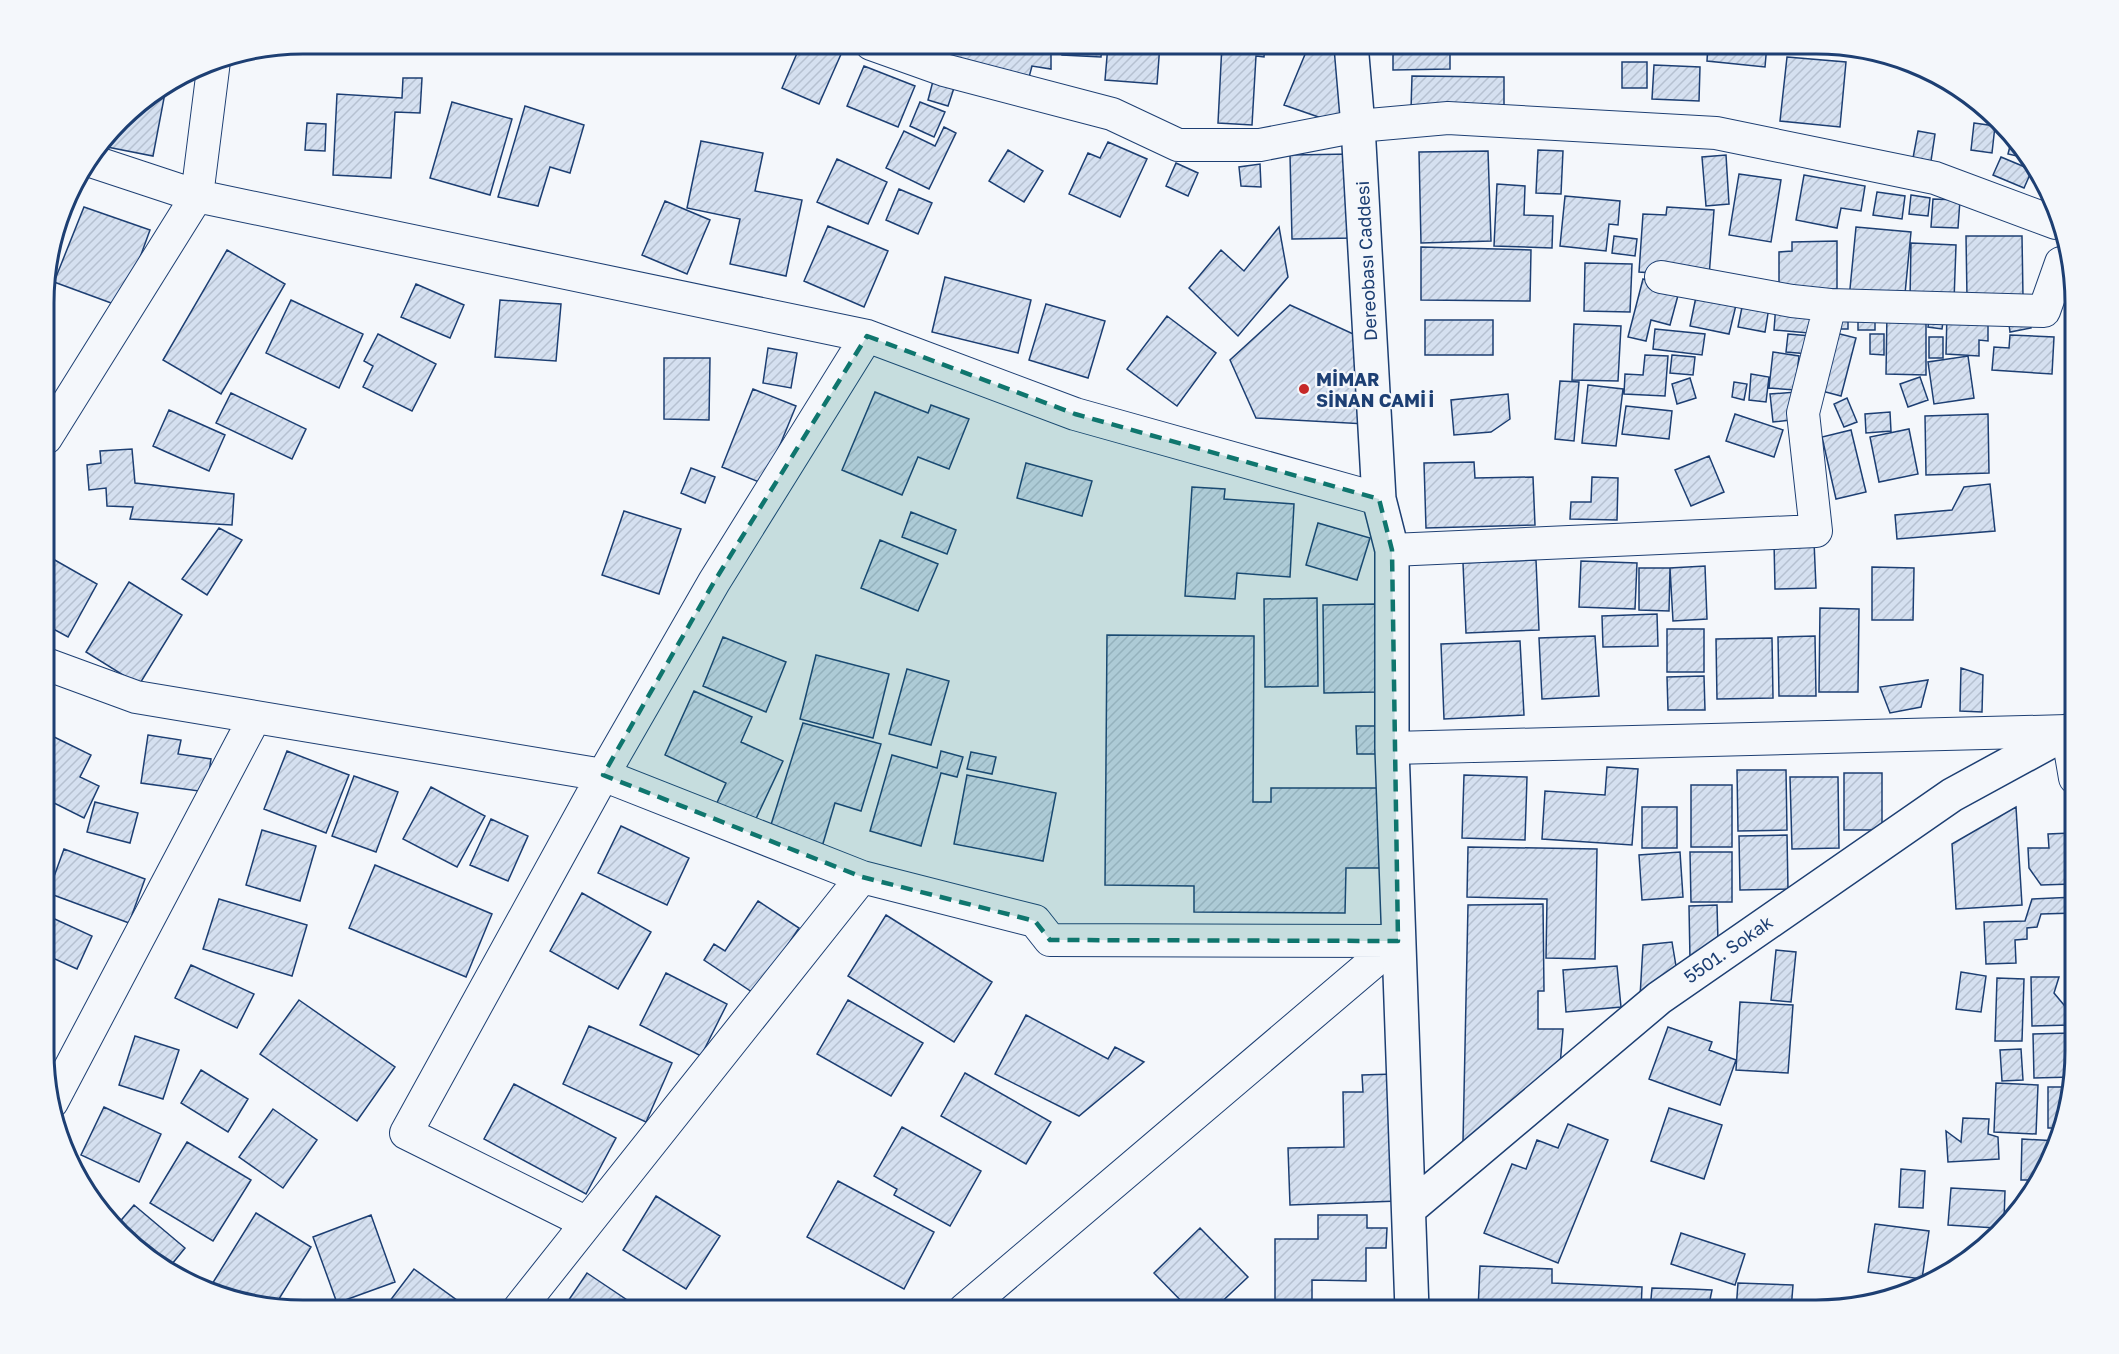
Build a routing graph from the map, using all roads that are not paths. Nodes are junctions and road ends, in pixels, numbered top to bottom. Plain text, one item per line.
1 (899, 54) edge
2 (1352, 54) edge
3 (213, 71) edge
4 (1358, 126) junction
5 (97, 163) edge
6 (197, 196) junction
7 (2051, 221) edge
8 (2061, 261) edge
9 (1661, 278) dead end
10 (1830, 305) junction
11 (867, 336) junction
12 (54, 425) edge
13 (1379, 499) junction
14 (1392, 549) junction
15 (54, 667) edge
16 (255, 717) junction
17 (2065, 730) edge
18 (2065, 733) edge
19 (1392, 748) junction
20 (603, 775) junction
21 (862, 878) junction
22 (1398, 941) junction
23 (58, 1091) edge
24 (1409, 1209) junction
25 (587, 1222) junction
26 (526, 1300) edge
27 (976, 1300) edge
28 (1412, 1300) edge

1 - 4 street
2 - 4 street, Dereobası Caddesi
3 - 6 street
4 - 7 street
4 - 13 street, Dereobası Caddesi
5 - 6 street
6 - 11 street
6 - 12 street
8 - 10 street
9 - 10 street
10 - 14 street
11 - 13 street
11 - 20 street
13 - 14 street, Dereobası Caddesi
14 - 19 street, Dereobası Caddesi
15 - 16 street
16 - 20 street
16 - 23 street
17 - 19 street
18 - 24 street, 5501. Sokak
19 - 22 street, Dereobası Caddesi
20 - 21 street
20 - 25 street
21 - 22 street
21 - 25 street
22 - 24 street, Dereobası Caddesi
22 - 27 street
24 - 28 street, Dereobası Caddesi
25 - 26 street

